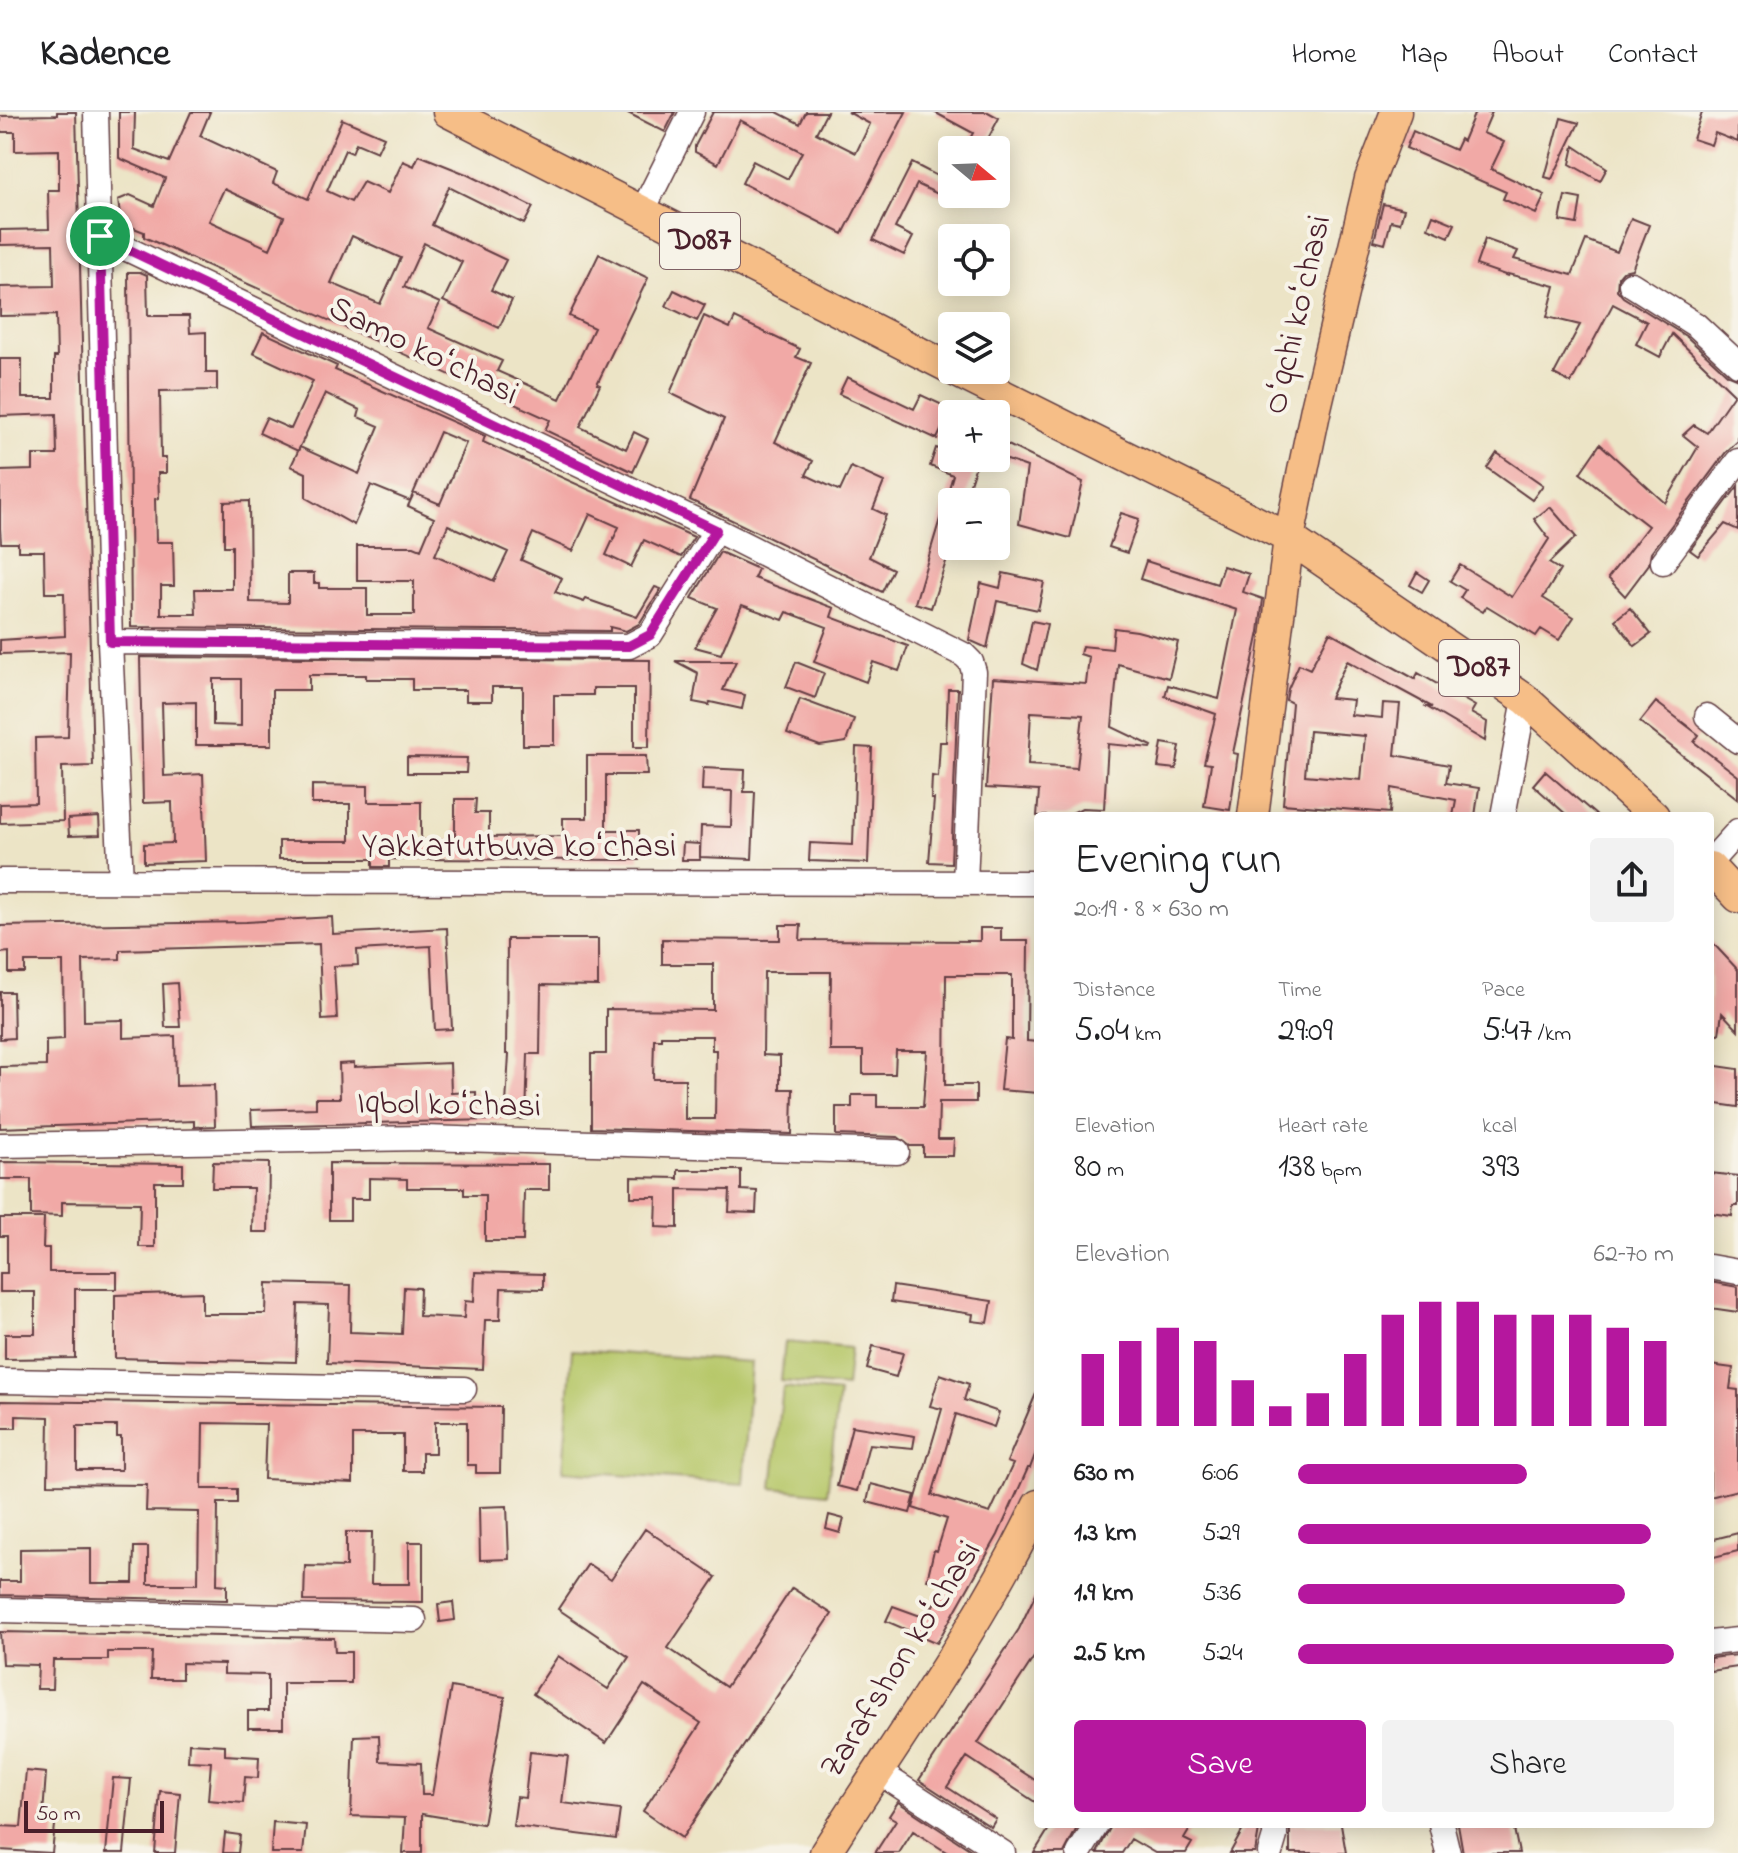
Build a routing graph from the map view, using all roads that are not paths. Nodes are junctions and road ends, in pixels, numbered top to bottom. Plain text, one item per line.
1 (96, 112) edge
2 (448, 112) edge
3 (692, 112) edge
4 (1396, 112) edge
5 (642, 212) junction
6 (100, 236) junction
7 (1631, 284) dead end
8 (938, 362) edge
9 (1738, 364) edge
10 (981, 384) edge
11 (1738, 461) edge
12 (716, 530) junction
13 (1289, 538) junction
14 (1663, 562) dead end
15 (110, 642) junction
16 (1525, 699) junction
17 (1707, 716) dead end
18 (1738, 741) edge
19 (1254, 812) edge
20 (1504, 812) edge
21 (1650, 812) edge
22 (1738, 831) edge
23 (1714, 860) edge
24 (1714, 870) edge
25 (0, 881) edge
26 (121, 881) junction
27 (965, 883) junction
28 (1034, 883) edge
29 (1738, 897) edge
30 (0, 1145) edge
31 (897, 1152) dead end
32 (1714, 1268) edge
33 (1738, 1272) edge
34 (0, 1381) edge
35 (464, 1389) dead end
36 (1034, 1513) edge
37 (0, 1610) edge
38 (414, 1620) dead end
39 (1738, 1640) edge
40 (1714, 1643) edge
41 (877, 1771) junction
42 (1095, 1828) edge
43 (1275, 1828) edge
44 (1442, 1828) edge
45 (825, 1853) edge
46 (1003, 1853) edge
47 (1079, 1853) edge
48 (1270, 1853) edge
49 (1448, 1853) edge

1 - 6 street
2 - 5 main road, D087
3 - 5 street
4 - 13 main road, Oʻqchi koʻchasi
5 - 8 main road, D087
6 - 12 street, Samo koʻchasi
6 - 15 street
7 - 9 street
10 - 13 main road, D087
11 - 14 street
12 - 15 street
12 - 27 street, Samo koʻchasi
13 - 16 main road, D087
13 - 19 main road
15 - 26 street
16 - 20 street
16 - 21 main road, D087
17 - 18 street
22 - 23 street
24 - 29 main road
25 - 26 street, Yakkatutbuva koʻchasi
26 - 27 street, Yakkatutbuva koʻchasi
27 - 28 street, Yakkatutbuva koʻchasi
30 - 31 street, Iqbol koʻchasi
32 - 33 street
34 - 35 street
36 - 41 main road, Zarafshon koʻchasi
37 - 38 street
39 - 40 street
41 - 45 main road, Zarafshon koʻchasi
41 - 46 street
42 - 47 street
43 - 48 street
44 - 49 street

